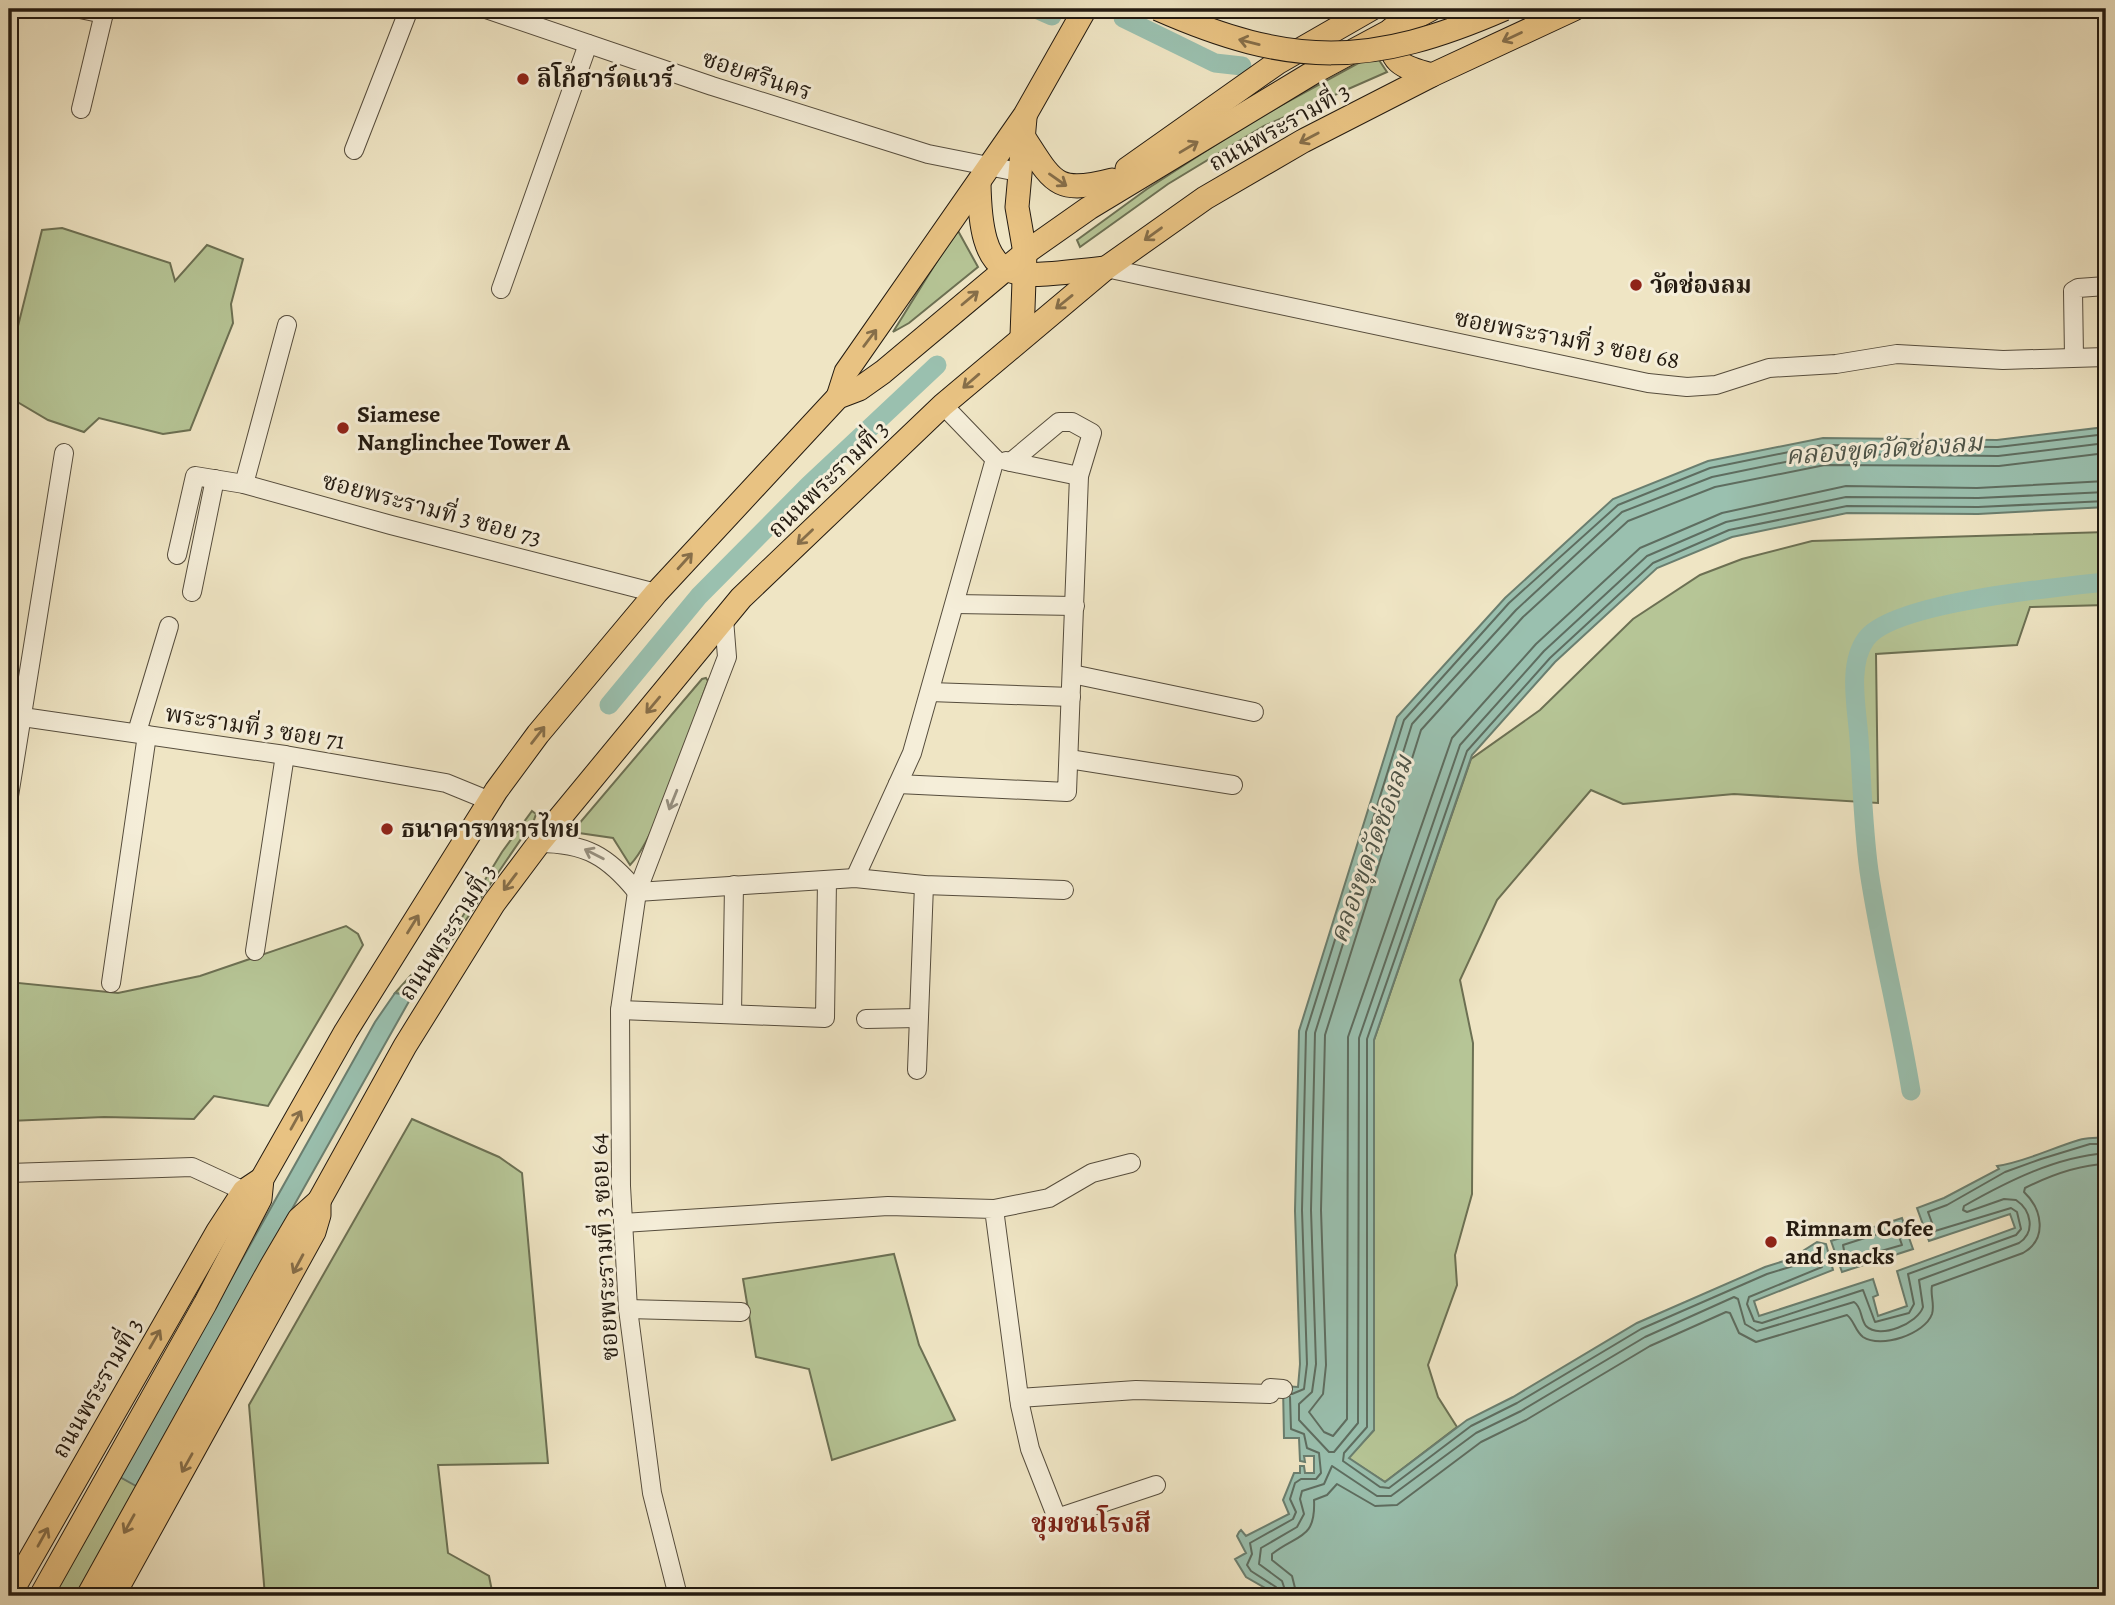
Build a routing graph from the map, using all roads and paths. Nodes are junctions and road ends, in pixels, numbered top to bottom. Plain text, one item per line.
1 (80, 9) edge
2 (409, 9) edge
3 (486, 9) edge
4 (1085, 9) edge
5 (1158, 9) edge
6 (1371, 9) edge
7 (1431, 9) edge
8 (1504, 9) edge
9 (1574, 9) edge
10 (105, 12) edge
11 (1392, 29) junction
12 (588, 44) junction
13 (1432, 75) junction
14 (81, 109) dead end
15 (1024, 125) junction
16 (354, 150) dead end
17 (1018, 172) junction
18 (983, 175) junction
19 (1112, 180) junction
20 (1089, 208) junction
21 (1018, 266) junction
22 (1106, 268) junction
23 (2106, 286) edge
24 (501, 289) dead end
25 (287, 325) dead end
26 (1023, 336) junction
27 (2074, 357) junction
28 (2106, 357) edge
29 (838, 397) junction
30 (943, 405) junction
31 (64, 453) dead end
32 (1004, 461) junction
33 (1080, 476) junction
34 (215, 479) junction
35 (244, 484) junction
36 (177, 555) dead end
37 (192, 592) dead end
38 (656, 593) junction
39 (955, 604) junction
40 (1074, 606) junction
41 (724, 620) junction
42 (169, 626) dead end
43 (1072, 674) junction
44 (930, 692) junction
45 (1071, 697) junction
46 (1254, 712) dead end
47 (14, 716) edge
48 (142, 734) junction
49 (285, 755) junction
50 (1069, 759) junction
51 (898, 784) junction
52 (1233, 785) dead end
53 (9, 796) edge
54 (490, 801) junction
55 (539, 843) junction
56 (855, 878) junction
57 (828, 880) junction
58 (734, 885) junction
59 (924, 885) junction
60 (1064, 890) dead end
61 (637, 892) junction
62 (255, 951) dead end
63 (111, 983) dead end
64 (620, 1010) junction
65 (732, 1014) junction
66 (866, 1018) dead end
67 (918, 1018) junction
68 (917, 1070) dead end
69 (1130, 1163) dead end
70 (9, 1173) edge
71 (253, 1185) junction
72 (318, 1201) junction
73 (994, 1209) junction
74 (623, 1223) junction
75 (628, 1309) junction
76 (741, 1312) dead end
77 (1283, 1390) dead end
78 (1019, 1398) junction
79 (1156, 1485) dead end
80 (9, 1596) edge
81 (41, 1596) edge
82 (88, 1596) edge
83 (113, 1596) edge
84 (678, 1596) edge

1 - 10 street
2 - 16 street
3 - 12 street, ซอยศรีนคร
4 - 15 main road
8 -> 5 main road, bridge
6 - 19 main road, ถนนพระรามที่ 3
7 - 11 main road, ถนนพระรามที่ 3
9 -> 13 main road, ถนนพระรามที่ 3
10 - 14 street
11 - 13 main road
20 -> 11 main road, ถนนพระรามที่ 3
12 - 18 street, ซอยศรีนคร
12 - 24 street
13 -> 22 main road, ถนนพระรามที่ 3
15 - 17 main road
15 - 18 main road
15 -> 19 main road
17 - 18 street, ซอยศรีนคร
17 - 21 main road
18 - 21 main road
29 -> 18 main road
19 - 20 main road, ถนนพระรามที่ 3
20 - 21 main road, ถนนพระรามที่ 3
21 - 22 main road
21 - 26 main road
29 -> 21 main road, ถนนพระรามที่ 3
22 -> 26 main road, ถนนพระรามที่ 3
22 - 27 street, ซอยพระรามที่ 3 ซอย 68
23 - 27 street
25 - 35 street
26 -> 30 main road, ถนนพระรามที่ 3
27 - 28 street, ซอยพระรามที่ 3 ซอย 68
38 -> 29 main road, ถนนพระรามที่ 3
30 - 32 street
30 -> 41 main road, ถนนพระรามที่ 3
31 - 47 street
32 - 33 street
32 - 33 street
32 - 39 street
33 - 40 street
34 - 35 street, ซอยพระรามที่ 3 ซอย 73
34 - 36 street, ซอยพระรามที่ 3 ซอย 73
34 - 37 street
35 - 38 street, ซอยพระรามที่ 3 ซอย 73
54 -> 38 main road, ถนนพระรามที่ 3
39 - 40 street
39 - 44 street
40 - 43 street
41 -> 55 main road, ถนนพระรามที่ 3
41 -> 61 street, ซอยพระรามที่ 3 ซอย 64
42 - 48 street
43 - 45 street
43 - 46 street
44 - 45 street
44 - 51 street
45 - 50 street
47 - 48 street, พระรามที่ 3 ซอย 71
47 - 53 street
48 - 49 street, พระรามที่ 3 ซอย 71
48 - 63 street
49 - 54 street, พระรามที่ 3 ซอย 71
49 - 62 street
50 - 51 street
50 - 52 street
51 - 56 street
71 -> 54 main road, ถนนพระรามที่ 3
61 -> 55 street
55 -> 72 main road, ถนนพระรามที่ 3
56 - 57 street
56 - 59 street
57 - 58 street
57 - 65 street
58 - 61 street
58 - 65 street
59 - 60 street
59 - 67 street
61 - 64 street, ซอยพระรามที่ 3 ซอย 64
64 - 65 street
64 - 74 street, ซอยพระรามที่ 3 ซอย 64
66 - 67 street
67 - 68 street
69 - 73 street
70 - 71 street
80 -> 71 main road, ถนนพระรามที่ 3
71 - 81 main road, ถนนพระรามที่ 3
72 -> 82 main road, ถนนพระรามที่ 3
72 -> 83 main road, ถนนพระรามที่ 3
73 - 74 street
73 - 78 street
74 - 75 street, ซอยพระรามที่ 3 ซอย 64
75 - 76 street
75 - 84 street, ซอยพระรามที่ 3 ซอย 64
77 - 78 street
78 - 79 street

